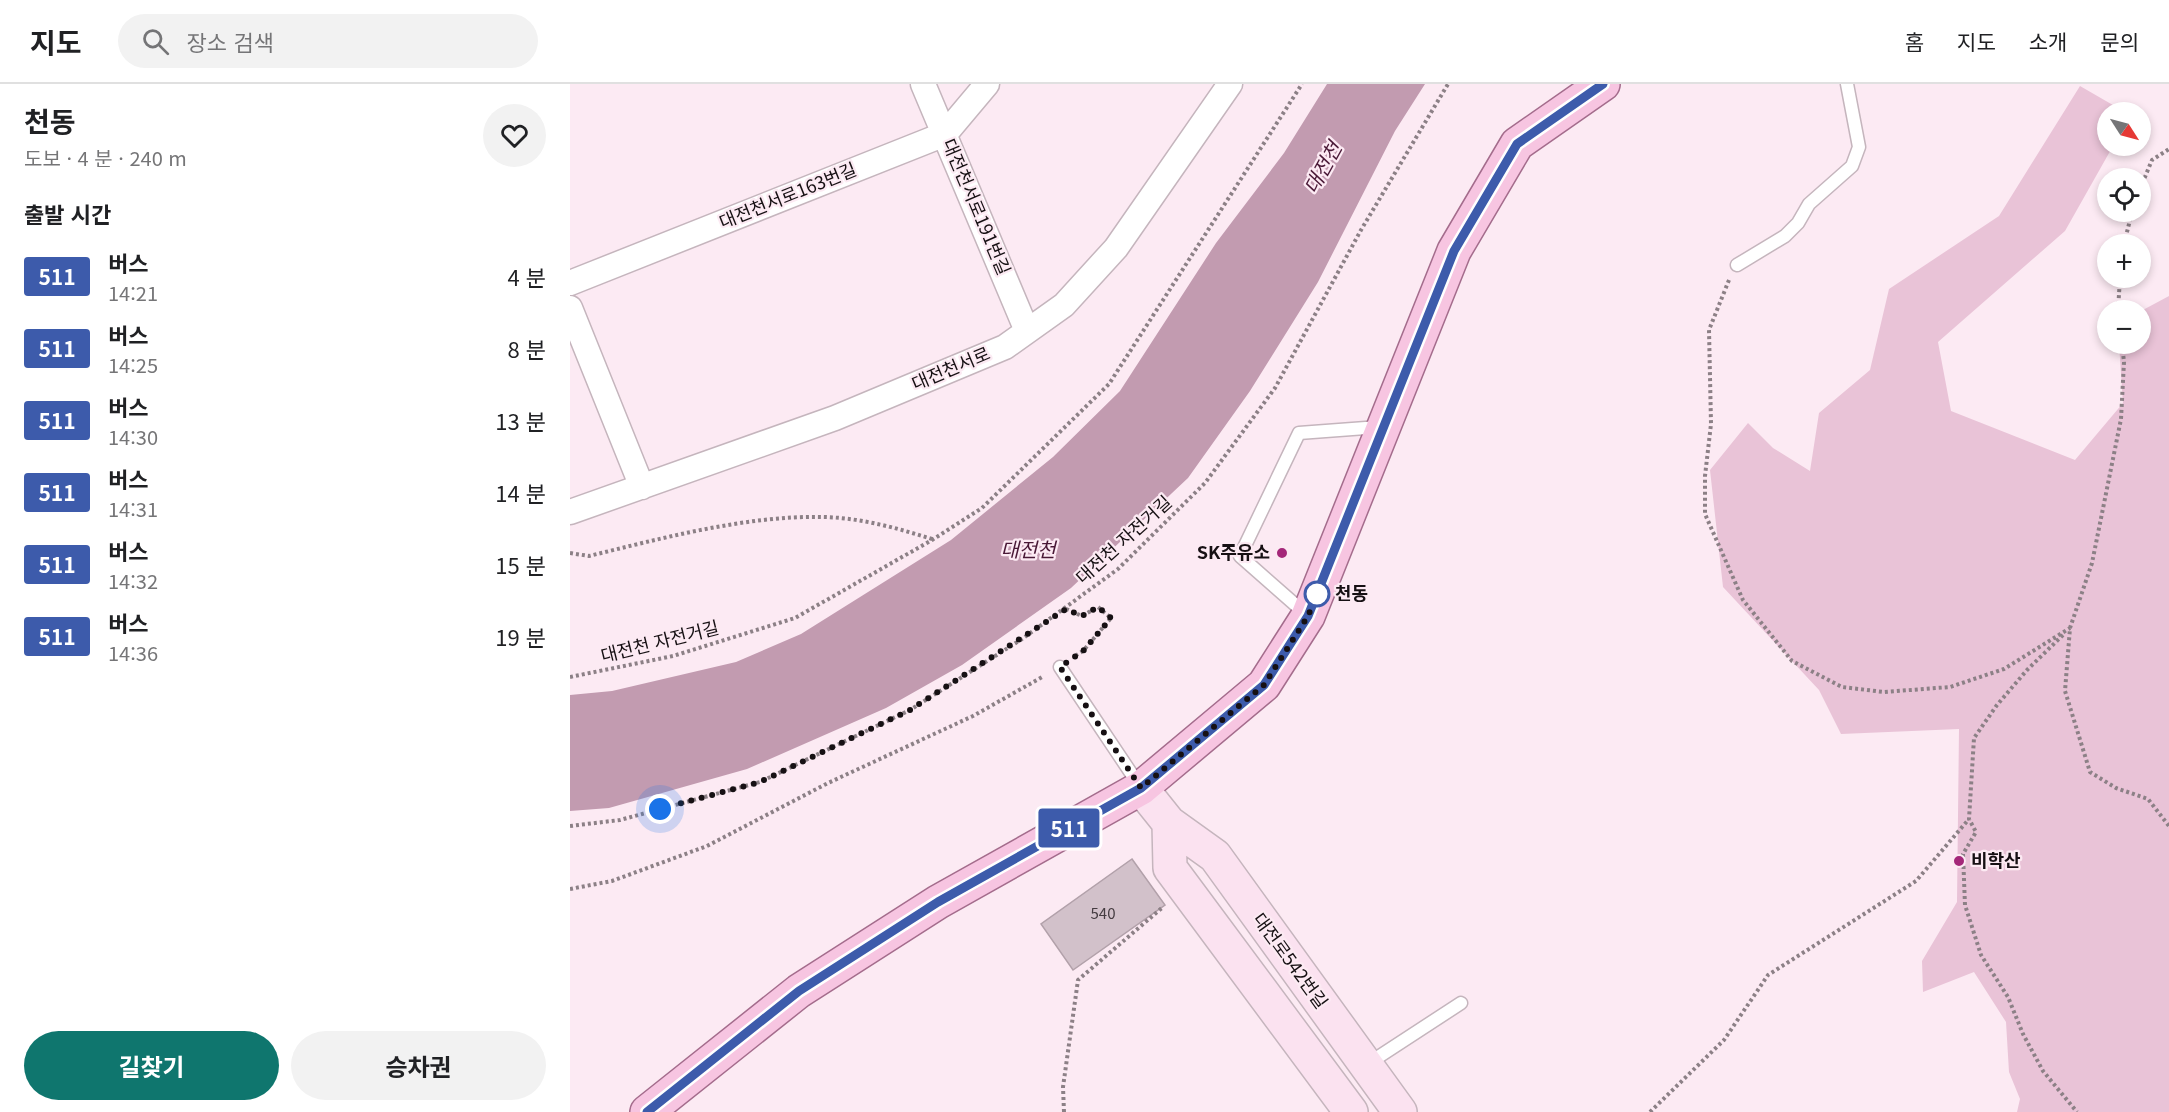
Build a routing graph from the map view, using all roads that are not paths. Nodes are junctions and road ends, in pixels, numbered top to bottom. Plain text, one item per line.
1 (923, 84) edge
2 (987, 84) edge
3 (1230, 84) edge
4 (1603, 84) edge
5 (1847, 84) edge
6 (945, 134) junction
7 (1737, 265) road end
8 (570, 283) edge
9 (570, 308) edge
10 (1027, 331) junction
11 (1383, 427) junction
12 (642, 487) junction
13 (570, 512) edge
14 (1308, 616) junction
15 (1060, 667) road end
16 (1141, 788) junction
17 (1169, 823) junction
18 (1461, 1004) dead end
19 (1365, 1066) junction
20 (647, 1112) edge
21 (1351, 1112) edge
22 (1400, 1112) edge

1 - 6 street, 대전천서로191번길
2 - 6 street, 대전천서로163번길
3 - 10 street, 대전천서로
4 - 11 main road
5 - 7 lane
6 - 8 street, 대전천서로163번길
6 - 10 street, 대전천서로191번길
9 - 12 street
10 - 12 street, 대전천서로
11 - 14 main road
11 - 14 lane
12 - 13 street, 대전천서로
14 - 16 main road
15 - 16 lane
16 - 17 main road, 대전로542번길
16 - 20 main road
17 - 19 main road, 대전로542번길
17 - 21 main road
18 - 19 lane
19 - 22 main road, 대전로542번길

